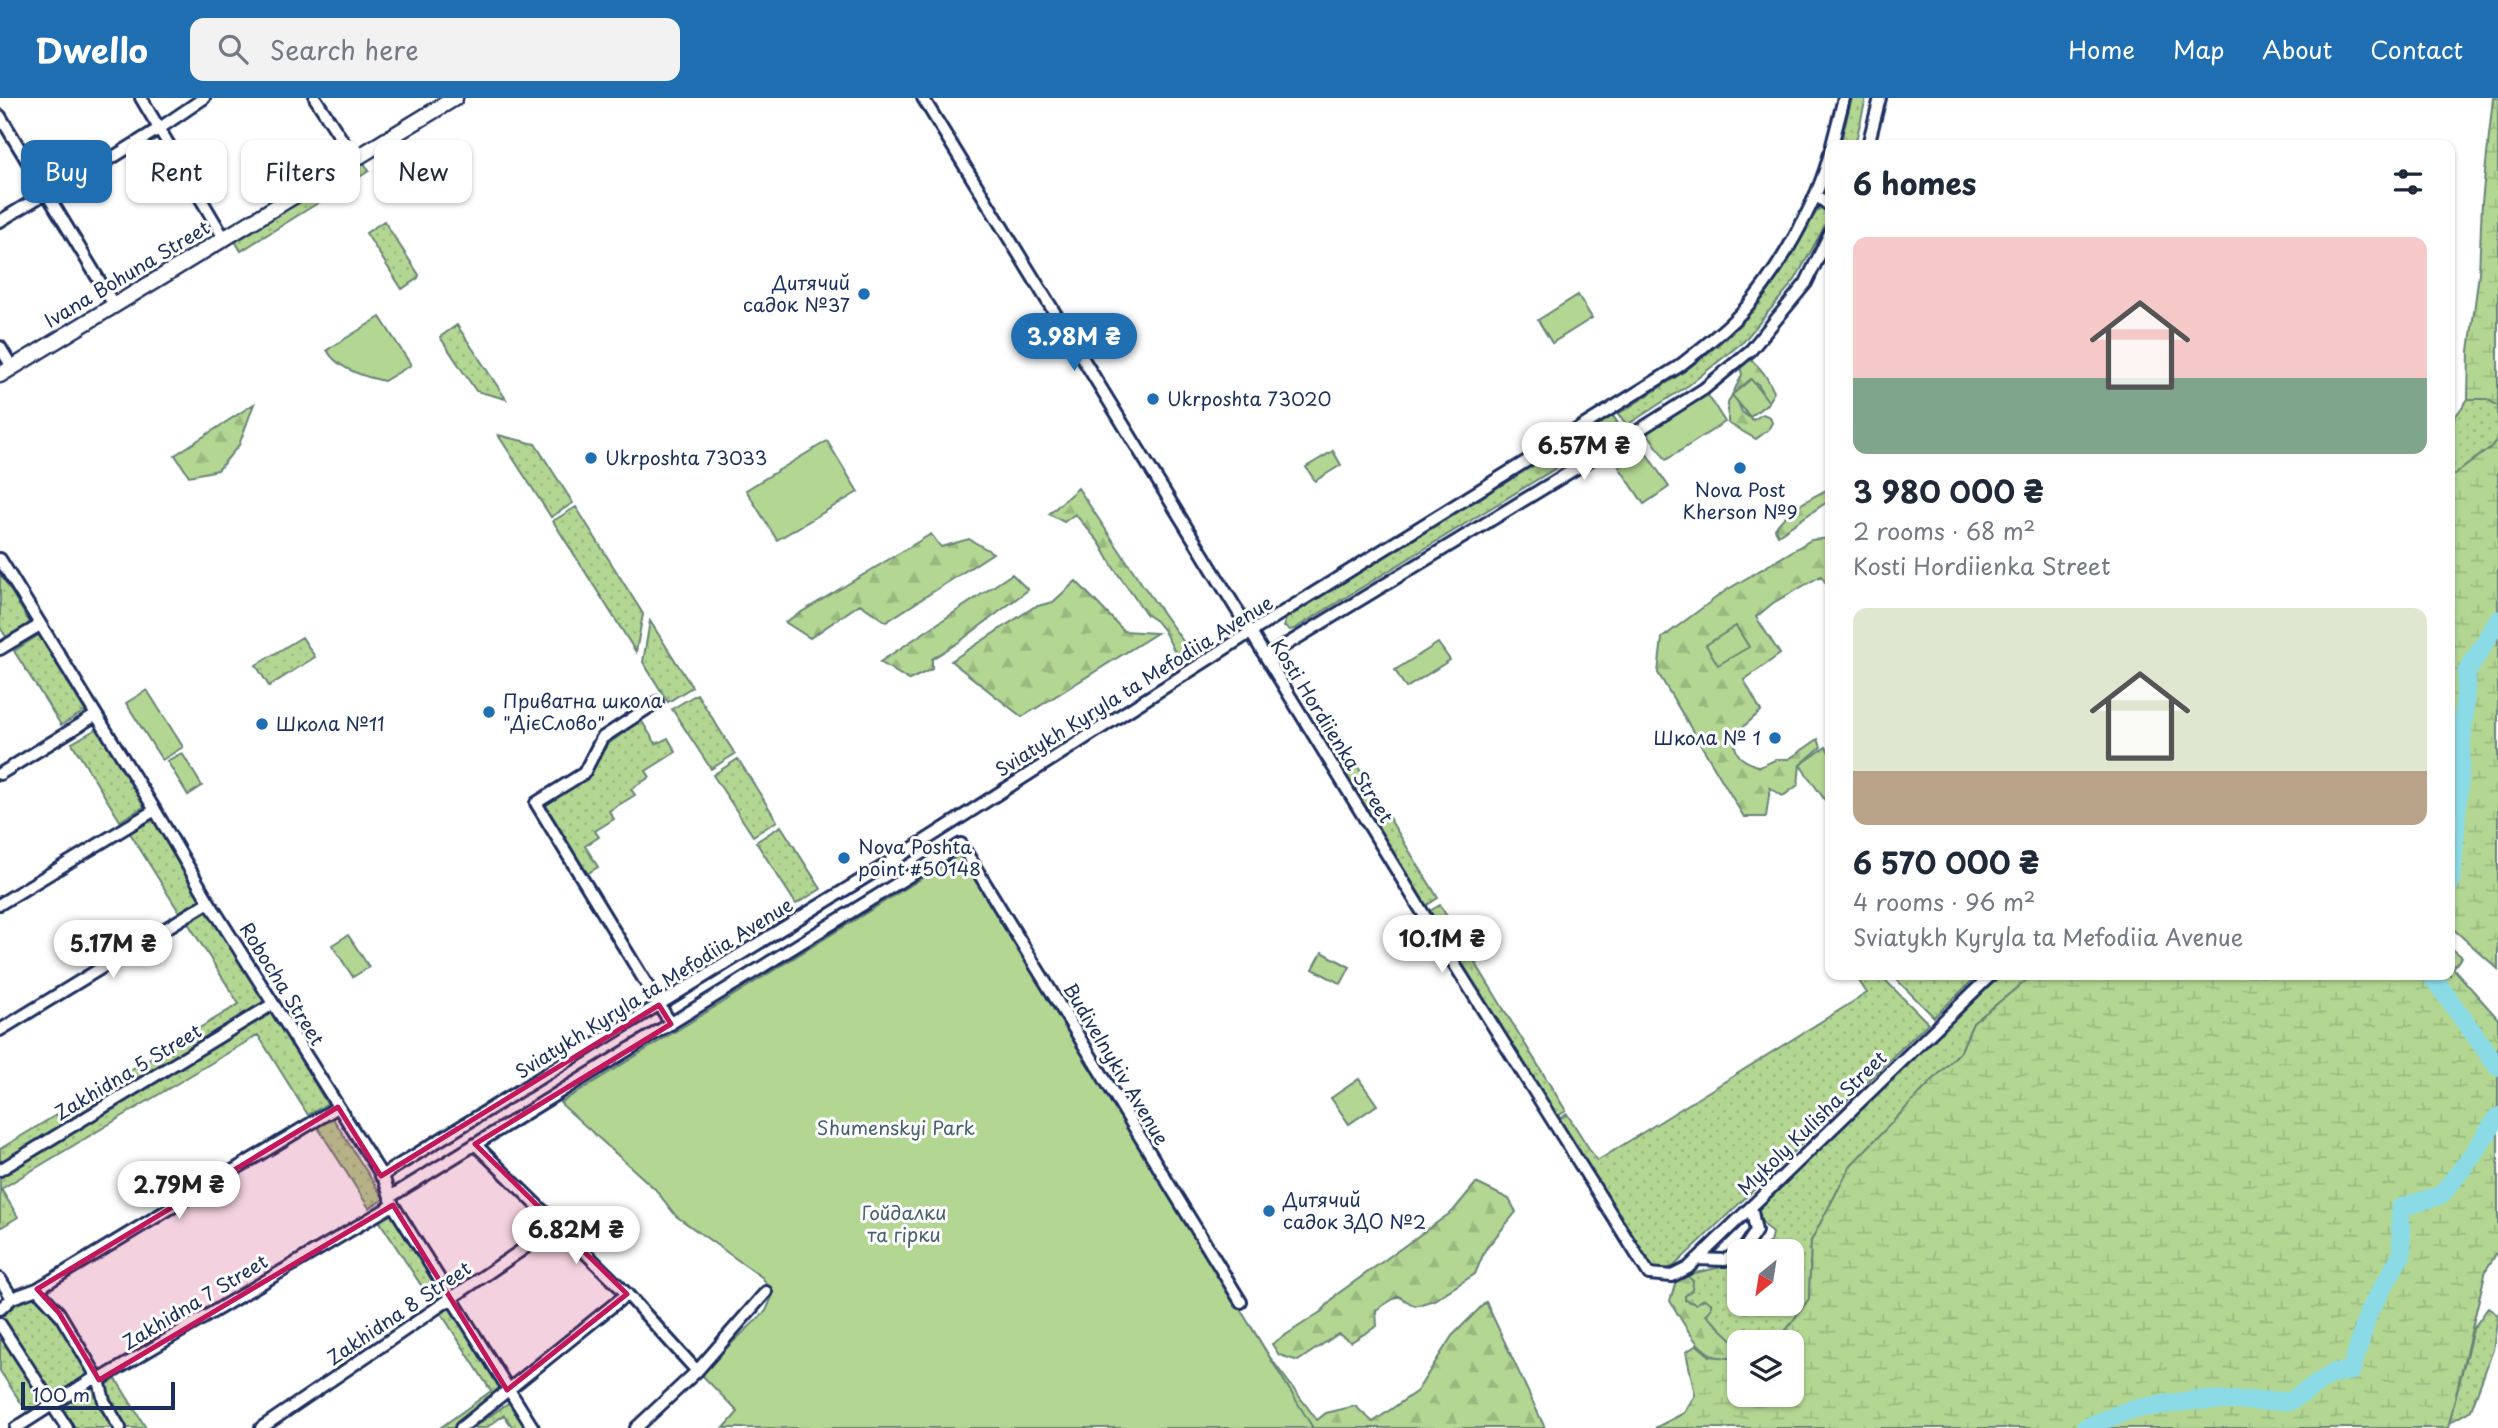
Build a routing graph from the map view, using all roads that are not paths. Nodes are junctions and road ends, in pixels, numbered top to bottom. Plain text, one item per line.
1 (141, 98) edge
2 (204, 98) edge
3 (315, 98) edge
4 (455, 98) edge
5 (923, 98) edge
6 (1844, 98) edge
7 (1880, 98) edge
8 (0, 116) edge
9 (160, 128) junction
10 (342, 140) edge
11 (1833, 140) edge
12 (1869, 140) edge
13 (21, 151) edge
14 (112, 156) edge
15 (360, 157) edge
16 (1825, 170) edge
17 (1817, 196) junction
18 (1825, 202) edge
19 (32, 203) edge
20 (52, 203) edge
21 (283, 203) edge
22 (0, 220) edge
23 (224, 238) junction
24 (1825, 244) edge
25 (114, 305) junction
26 (0, 347) edge
27 (6, 371) edge
28 (0, 559) edge
29 (40, 625) junction
30 (1251, 632) junction
31 (0, 649) edge
32 (1266, 657) junction
33 (657, 702) dead end
34 (96, 715) junction
35 (0, 774) edge
36 (155, 810) junction
37 (961, 844) joint
38 (209, 902) junction
39 (0, 904) edge
40 (1985, 980) edge
41 (273, 1004) junction
42 (659, 1005) junction
43 (671, 1024) junction
44 (0, 1030) edge
45 (338, 1107) junction
46 (475, 1144) junction
47 (0, 1170) edge
48 (381, 1176) junction
49 (391, 1201) junction
50 (1751, 1207) junction
51 (557, 1226) junction
52 (1751, 1239) edge
53 (1697, 1259) junction
54 (1727, 1259) edge
55 (1649, 1274) joint
56 (0, 1279) edge
57 (37, 1289) junction
58 (766, 1292) dead end
59 (627, 1294) junction
60 (12, 1298) junction
61 (450, 1298) junction
62 (1241, 1301) dead end
63 (0, 1309) edge
64 (0, 1324) edge
65 (697, 1371) junction
66 (99, 1380) junction
67 (507, 1391) junction
68 (53, 1406) junction
69 (16, 1428) edge
70 (67, 1428) edge
71 (120, 1428) edge
72 (261, 1428) edge
73 (461, 1428) edge
74 (533, 1428) edge
75 (636, 1428) edge

1 - 9 street
2 - 9 street
3 - 10 street
4 - 15 street, Ivana Bohuna Street
5 - 30 street, Kosti Hordiienka Street
6 - 11 street
7 - 12 street
8 - 13 street
9 - 14 street
9 - 23 street
16 - 17 street, Sviatykh Kyryla ta Mefodiia Avenue
17 - 18 street
17 - 30 street, Sviatykh Kyryla ta Mefodiia Avenue
19 - 22 street
20 - 25 street
21 - 23 street, Ivana Bohuna Street
23 - 25 street, Ivana Bohuna Street
24 - 32 street
25 - 27 street, Ivana Bohuna Street
26 - 27 street
28 - 29 street, Robocha Street
29 - 31 street
29 - 34 street, Robocha Street
30 - 32 street, Kosti Hordiienka Street
30 - 42 street, Sviatykh Kyryla ta Mefodiia Avenue
32 - 55 street, Kosti Hordiienka Street
33 - 42 street
34 - 35 street
34 - 36 street, Robocha Street
36 - 38 street, Robocha Street
36 - 39 street
37 - 43 street, Zakhidna 7 Street
37 - 62 street, Budivelnykiv Avenue
38 - 41 street, Robocha Street
38 - 44 street
40 - 50 street, Mykoly Kulisha Street
41 - 45 street, Robocha Street
41 - 47 street, Zakhidna 5 Street
42 - 43 street
42 - 48 street, Sviatykh Kyryla ta Mefodiia Avenue
43 - 46 street, Zakhidna 7 Street
45 - 48 street, Robocha Street
45 - 57 street
46 - 49 street, Zakhidna 7 Street
46 - 51 street
48 - 49 street, Robocha Street
49 - 61 street, Robocha Street
49 - 66 street, Zakhidna 7 Street
50 - 52 street
50 - 53 street, Mykoly Kulisha Street
51 - 59 street
51 - 61 street, Zakhidna 8 Street
53 - 54 street
53 - 55 street, Mykoly Kulisha Street
56 - 60 street
57 - 60 street
57 - 66 street
58 - 65 street
59 - 65 street
59 - 67 street
60 - 63 street
61 - 67 street, Robocha Street
61 - 72 street, Zakhidna 8 Street
64 - 68 street
65 - 75 street
66 - 68 street, Zakhidna 7 Street
66 - 71 street
67 - 73 street
67 - 74 street, Robocha Street
68 - 69 street, Zakhidna 7 Street
68 - 70 street

